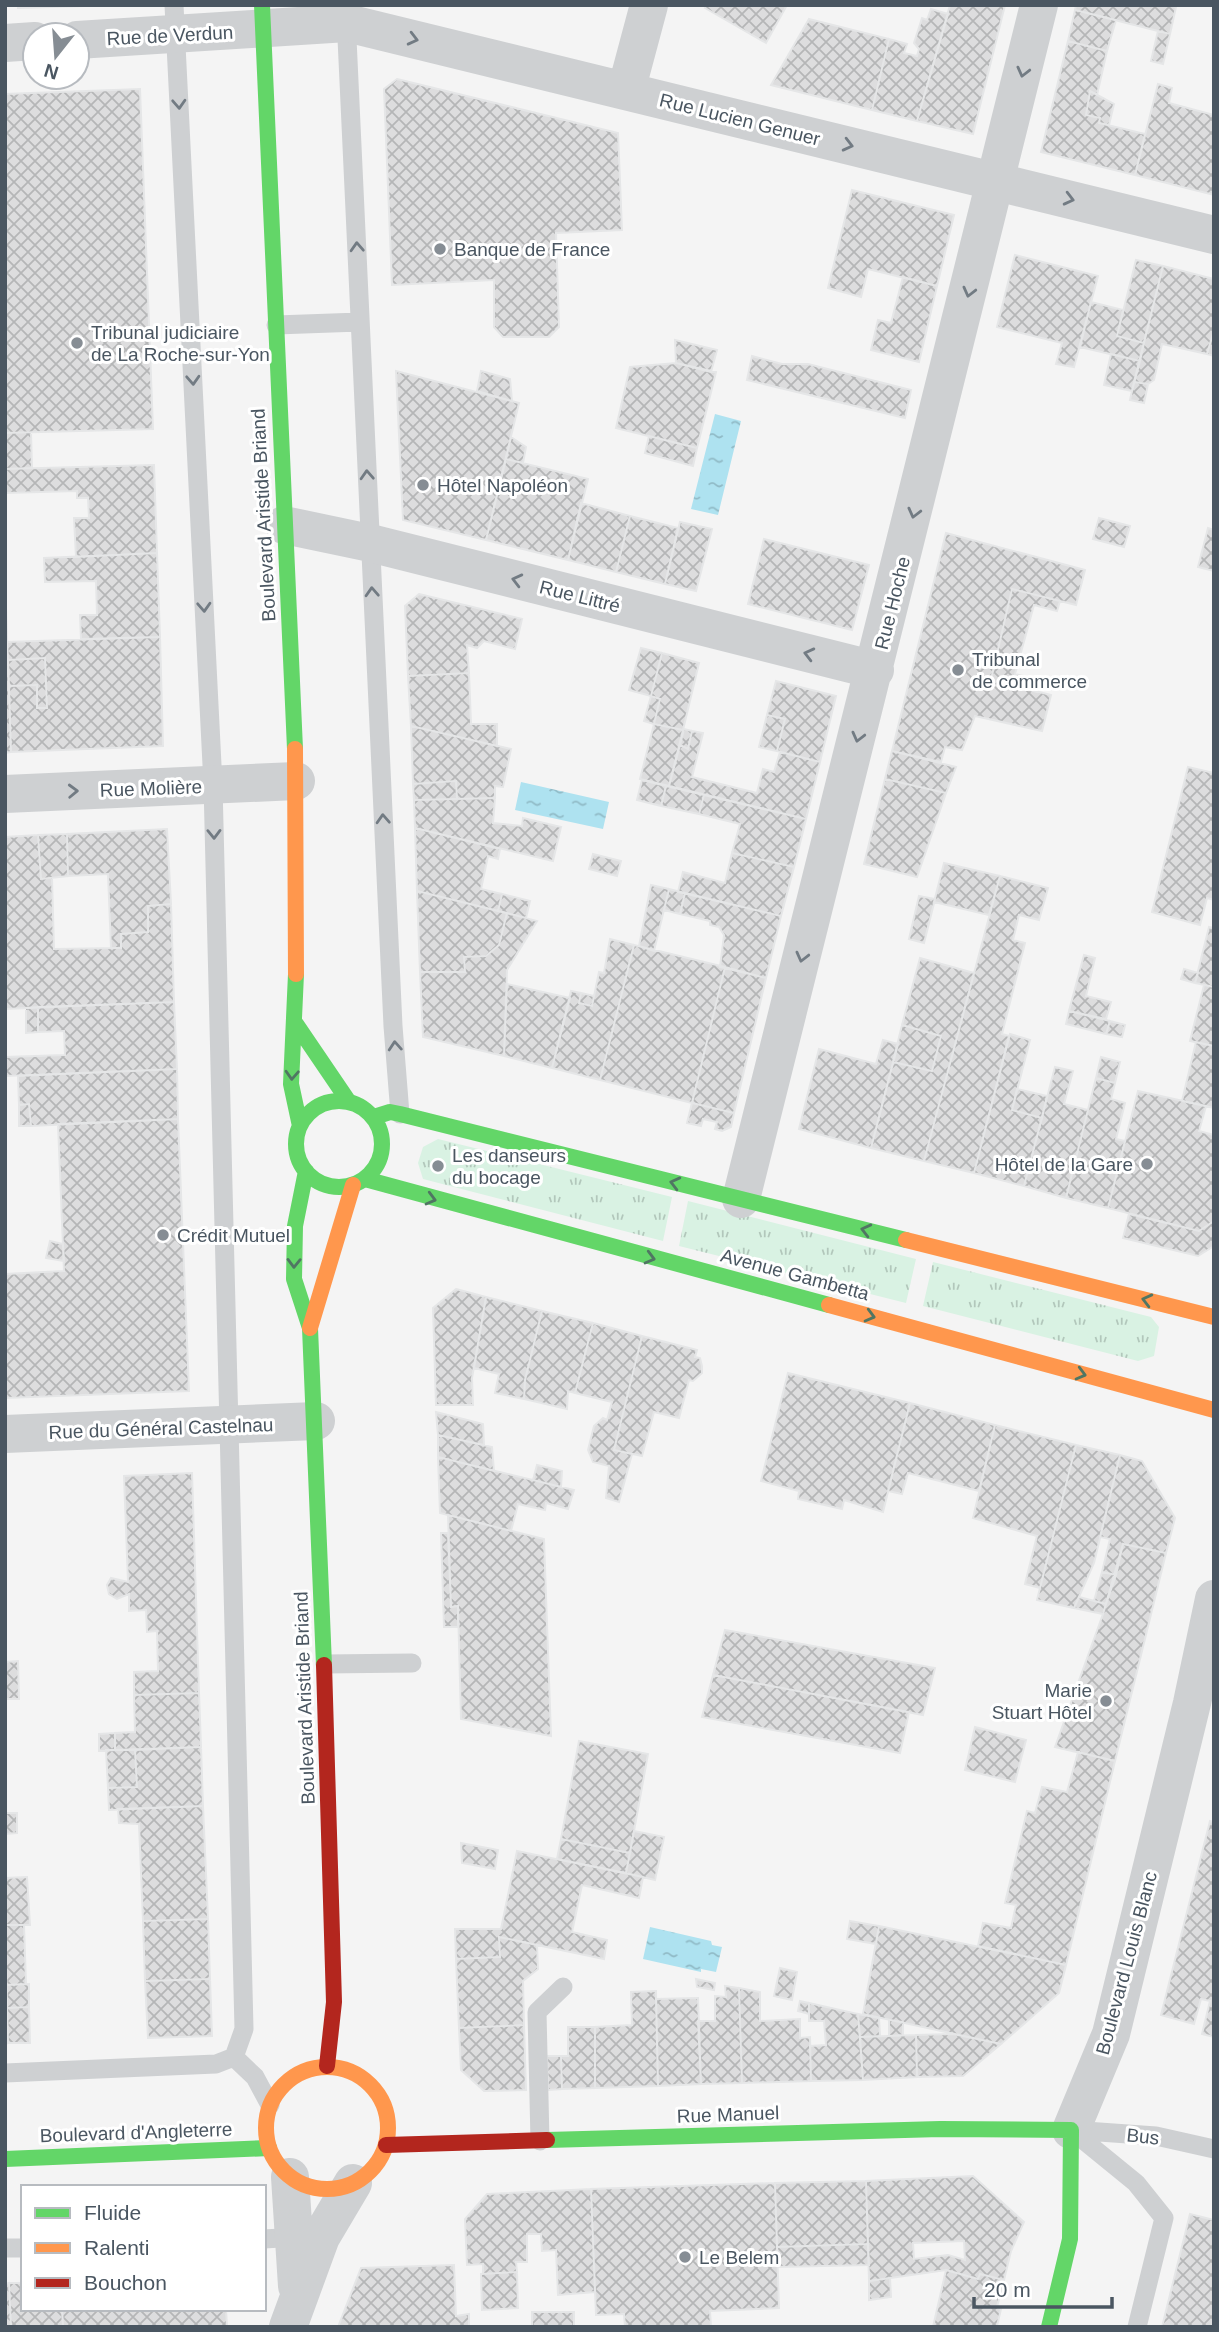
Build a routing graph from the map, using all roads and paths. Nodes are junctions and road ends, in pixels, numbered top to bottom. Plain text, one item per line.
1 (649, 5) edge
2 (1040, 5) edge
3 (346, 14) edge
4 (263, 17) edge
5 (175, 20) edge
6 (91, 37) edge
7 (626, 91) junction
8 (996, 181) junction
9 (1214, 234) edge
10 (360, 322) junction
11 (276, 325) junction
12 (284, 525) junction
13 (370, 543) junction
14 (875, 670) junction
15 (296, 781) junction
16 (213, 785) junction
17 (5, 794) edge
18 (296, 1024) junction
19 (349, 1102) junction
20 (400, 1114) junction
21 (374, 1118) junction
22 (300, 1125) junction
23 (306, 1171) junction
24 (359, 1182) junction
25 (741, 1199) junction
26 (1214, 1317) edge
27 (310, 1328) junction
28 (1214, 1410) edge
29 (316, 1421) junction
30 (229, 1425) junction
31 (5, 1434) edge
32 (1214, 1599) edge
33 (412, 1663) dead end
34 (325, 1664) junction
35 (1203, 1706) edge
36 (563, 1987) dead end
37 (234, 2057) junction
38 (327, 2066) junction
39 (5, 2073) edge
40 (270, 2105) junction
41 (1071, 2130) junction
42 (540, 2141) junction
43 (386, 2144) junction
44 (1214, 2149) edge
45 (5, 2159) edge
46 (279, 2163) junction
47 (353, 2183) junction
48 (293, 2238) edge
49 (293, 2316) edge
50 (1049, 2327) edge
51 (1137, 2327) edge

1 - 7 street
2 -> 8 street, Rue Hoche
3 - 4 street, Rue Lucien Genuer
3 -> 7 street, Rue Lucien Genuer
10 -> 3 lane
4 - 5 street, Rue de Verdun
4 - 11 main road, Boulevard Aristide Briand
5 - 6 street, Rue de Verdun
5 -> 16 lane
7 -> 8 street, Rue Lucien Genuer
8 -> 9 street, Rue Lucien Genuer
8 -> 14 street, Rue Hoche
10 - 11 lane
13 -> 10 lane
11 - 12 main road, Boulevard Aristide Briand
12 - 13 street, Rue Littré
12 - 15 main road, Boulevard Aristide Briand
14 -> 13 street, Rue Littré
20 -> 13 lane
14 -> 25 street, Rue Hoche
15 - 16 street, Rue Molière
15 - 18 main road, Boulevard Aristide Briand
17 -> 16 street, Rue Molière
16 -> 30 lane
18 - 19 main road
18 -> 22 main road, Boulevard Aristide Briand
19 - 21 main road
19 - 22 main road
20 - 21 main road
25 -> 20 main road
21 - 24 main road
22 - 23 main road
23 - 24 main road
23 -> 27 main road, Boulevard Aristide Briand
24 - 27 main road, Boulevard Aristide Briand
24 -> 28 main road, Avenue Gambetta
26 -> 25 main road
27 - 29 main road, Boulevard Aristide Briand
29 - 30 street, Rue du Général Castelnau
29 - 34 main road, Boulevard Aristide Briand
30 - 31 street, Rue du Général Castelnau
30 - 37 lane
32 - 35 street, Boulevard Louis Blanc
33 - 34 lane
34 - 38 main road, Boulevard Aristide Briand
35 - 41 street, Boulevard Louis Blanc
36 - 42 lane
37 - 39 lane
37 - 40 lane
38 - 40 main road
38 - 43 main road
40 - 46 main road
41 - 42 main road, Rue Manuel
41 - 44 lane, Bus
41 - 50 main road, Boulevard Louis Blanc
41 - 51 lane
42 - 43 main road, Rue Manuel
43 - 47 main road
45 - 46 main road, Boulevard d'Angleterre
46 - 47 main road
46 - 48 street
47 - 48 street
48 - 49 street

